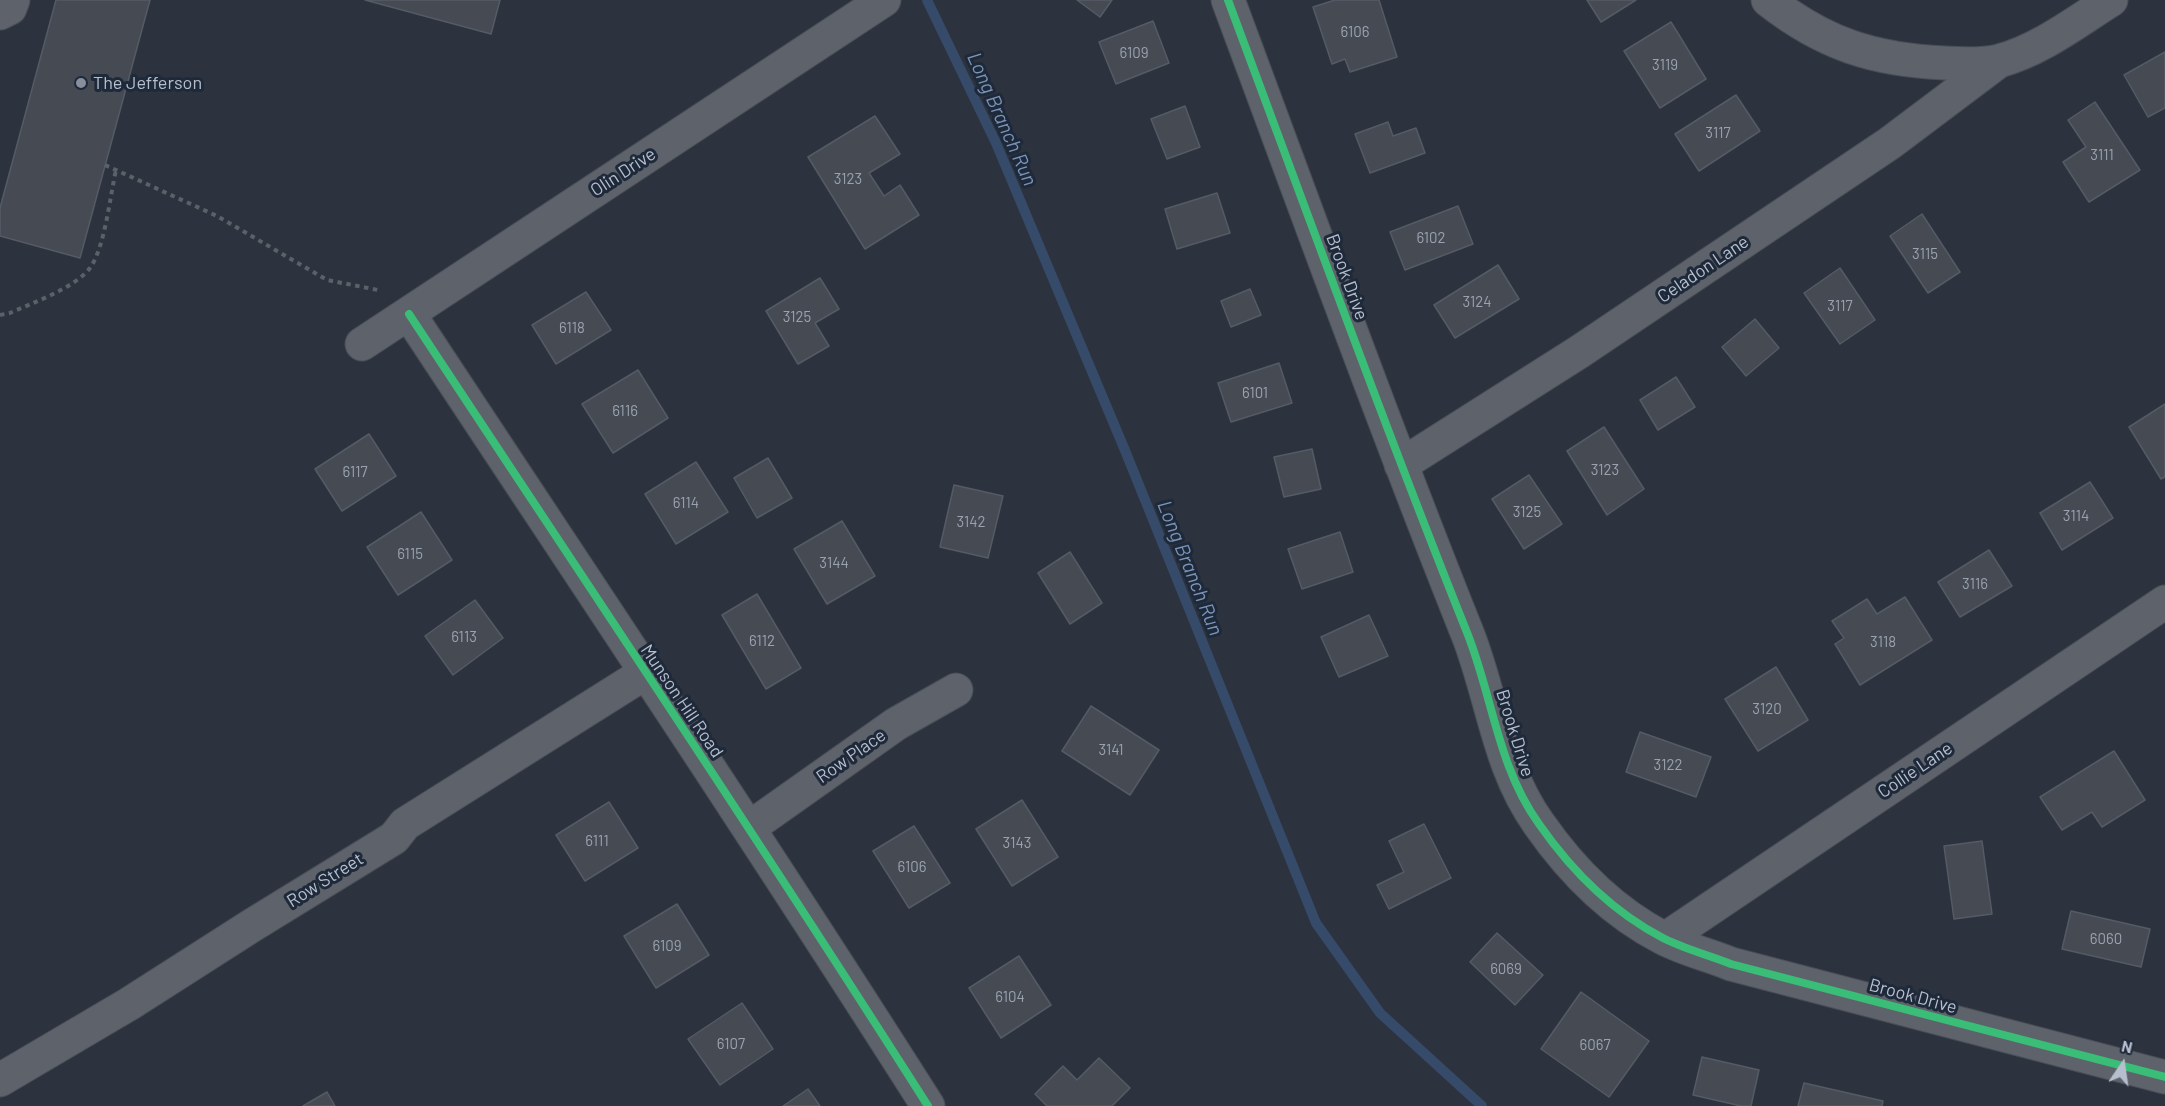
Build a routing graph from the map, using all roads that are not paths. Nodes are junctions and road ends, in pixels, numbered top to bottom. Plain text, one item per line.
1 (13, 0) edge
2 (884, 0) edge
3 (1228, 0) edge
4 (1768, 0) edge
5 (2111, 0) edge
6 (0, 13) edge
7 (1999, 61) junction
8 (409, 314) junction
9 (362, 344) dead end
10 (1401, 465) junction
11 (2165, 602) edge
12 (645, 672) junction
13 (956, 690) dead end
14 (748, 828) junction
15 (1665, 939) junction
16 (2165, 1077) edge
17 (0, 1080) edge
18 (928, 1106) edge

1 - 6 street
2 - 8 street, Olin Drive
3 - 10 street, Brook Drive
4 - 7 street
5 - 7 street
7 - 10 street, Celadon Lane
8 - 9 street, Olin Drive
8 - 12 street, Munson Hill Road
10 - 15 street, Brook Drive
11 - 15 street, Collie Lane
12 - 14 street, Munson Hill Road
12 - 17 street, Row Street
13 - 14 street, Row Place
14 - 18 street, Munson Hill Road
15 - 16 street, Brook Drive

